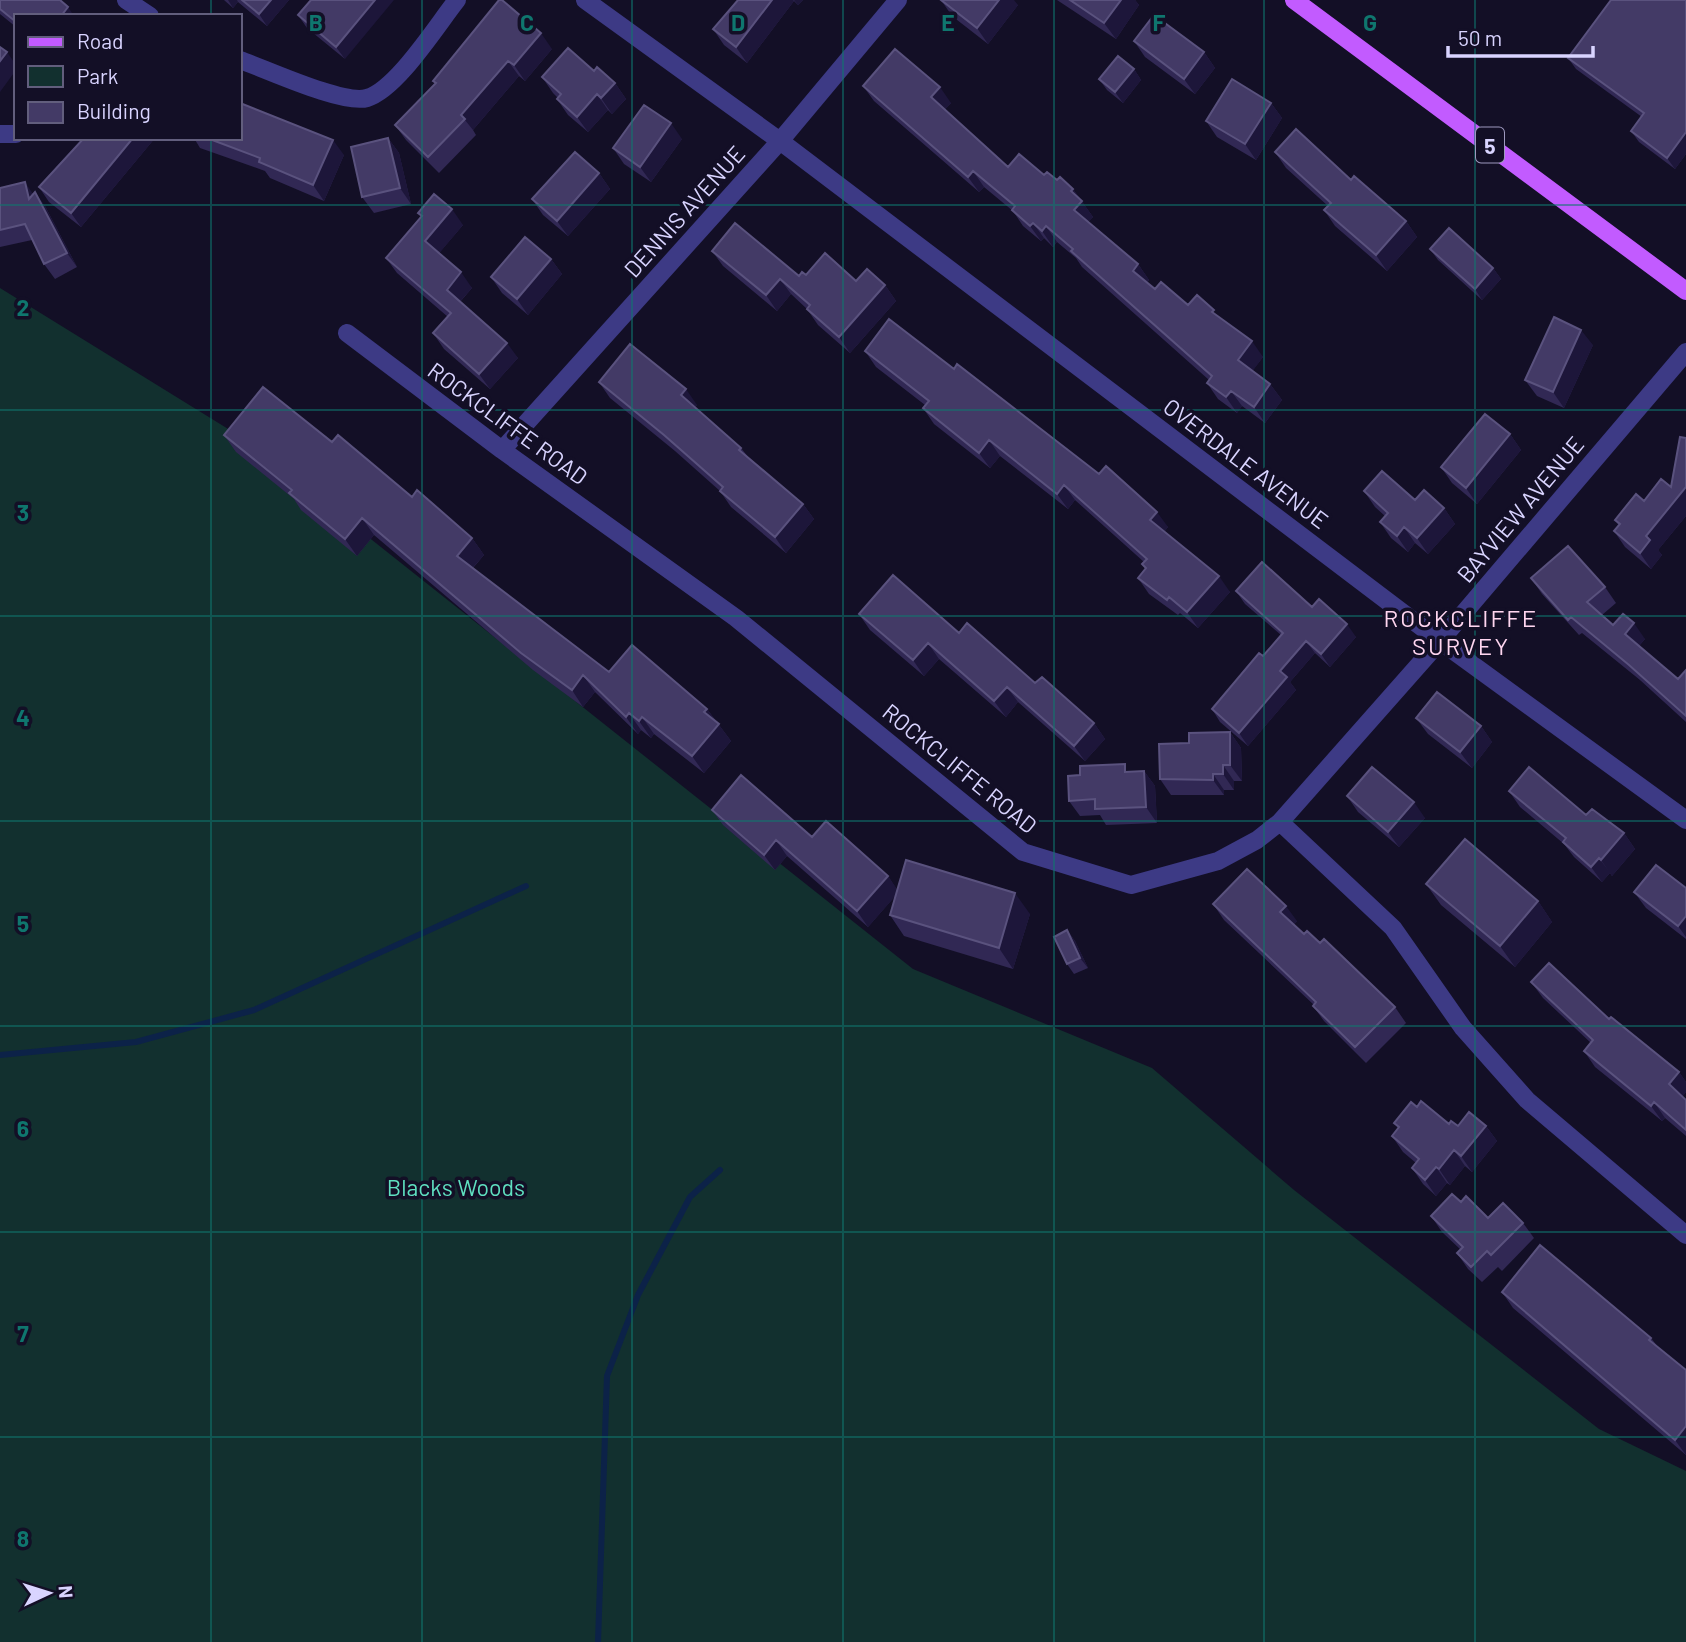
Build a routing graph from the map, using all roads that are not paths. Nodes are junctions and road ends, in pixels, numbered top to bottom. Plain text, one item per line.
1 (457, 0) edge
2 (585, 0) edge
3 (898, 0) edge
4 (1294, 0) edge
5 (242, 61) edge
6 (780, 141) junction
7 (1686, 290) edge
8 (347, 333) dead end
9 (1686, 352) edge
10 (502, 450) junction
11 (1440, 640) junction
12 (1686, 820) edge
13 (1279, 822) junction
14 (1686, 1235) edge

1 - 5 street
2 - 6 street, OVERDALE AVENUE
3 - 6 street, DENNIS AVENUE
4 - 7 main road, 5
6 - 10 street, DENNIS AVENUE
6 - 11 street, OVERDALE AVENUE
8 - 10 street, ROCKCLIFFE ROAD
9 - 11 street, BAYVIEW AVENUE
10 - 13 street, ROCKCLIFFE ROAD
11 - 12 street, OVERDALE AVENUE
11 - 13 street, BAYVIEW AVENUE
13 - 14 street

